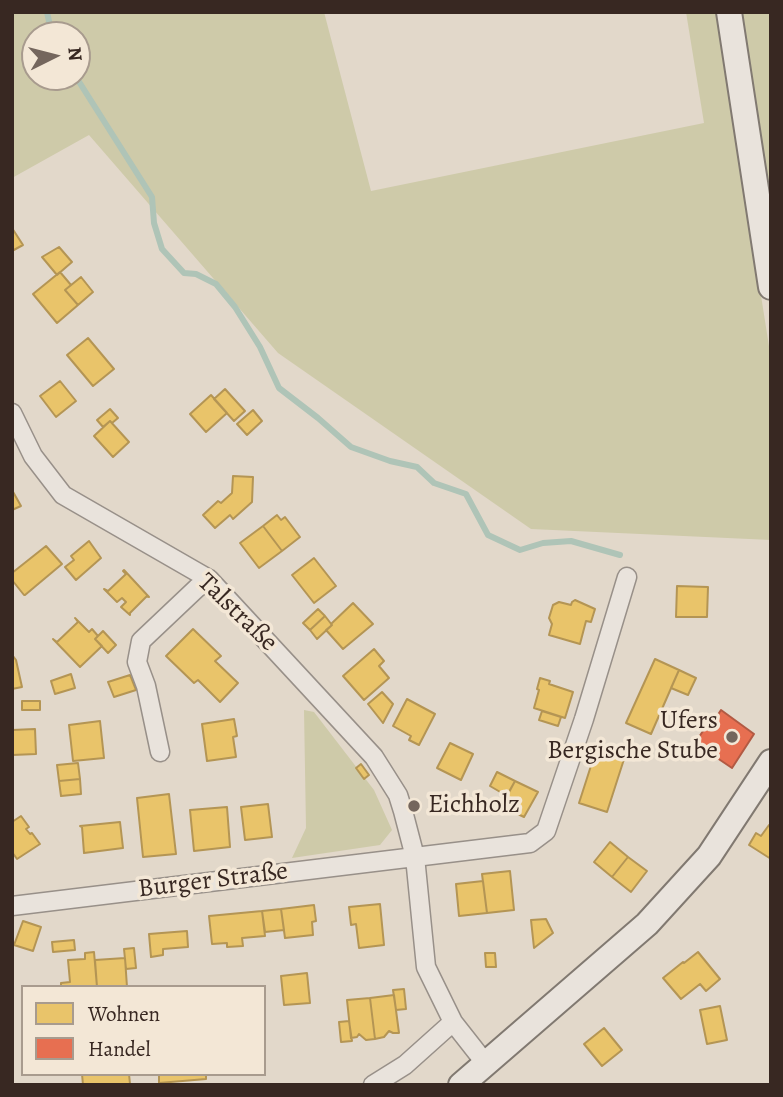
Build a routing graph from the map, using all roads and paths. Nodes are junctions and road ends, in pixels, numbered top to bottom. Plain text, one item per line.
1 (729, 12) edge
2 (771, 288) edge
3 (12, 414) edge
4 (627, 577) dead end
5 (209, 579) junction
6 (160, 752) dead end
7 (771, 762) edge
8 (415, 857) junction
9 (12, 906) edge
10 (453, 1022) junction
11 (486, 1064) junction
12 (373, 1085) edge
13 (461, 1085) edge

1 - 2 street
3 - 5 street, Talstraße
4 - 8 street
5 - 6 street
5 - 8 street, Talstraße
7 - 11 street
8 - 9 street, Burger Straße
8 - 10 street, Talstraße
10 - 11 street, Talstraße
10 - 12 street
11 - 13 street

